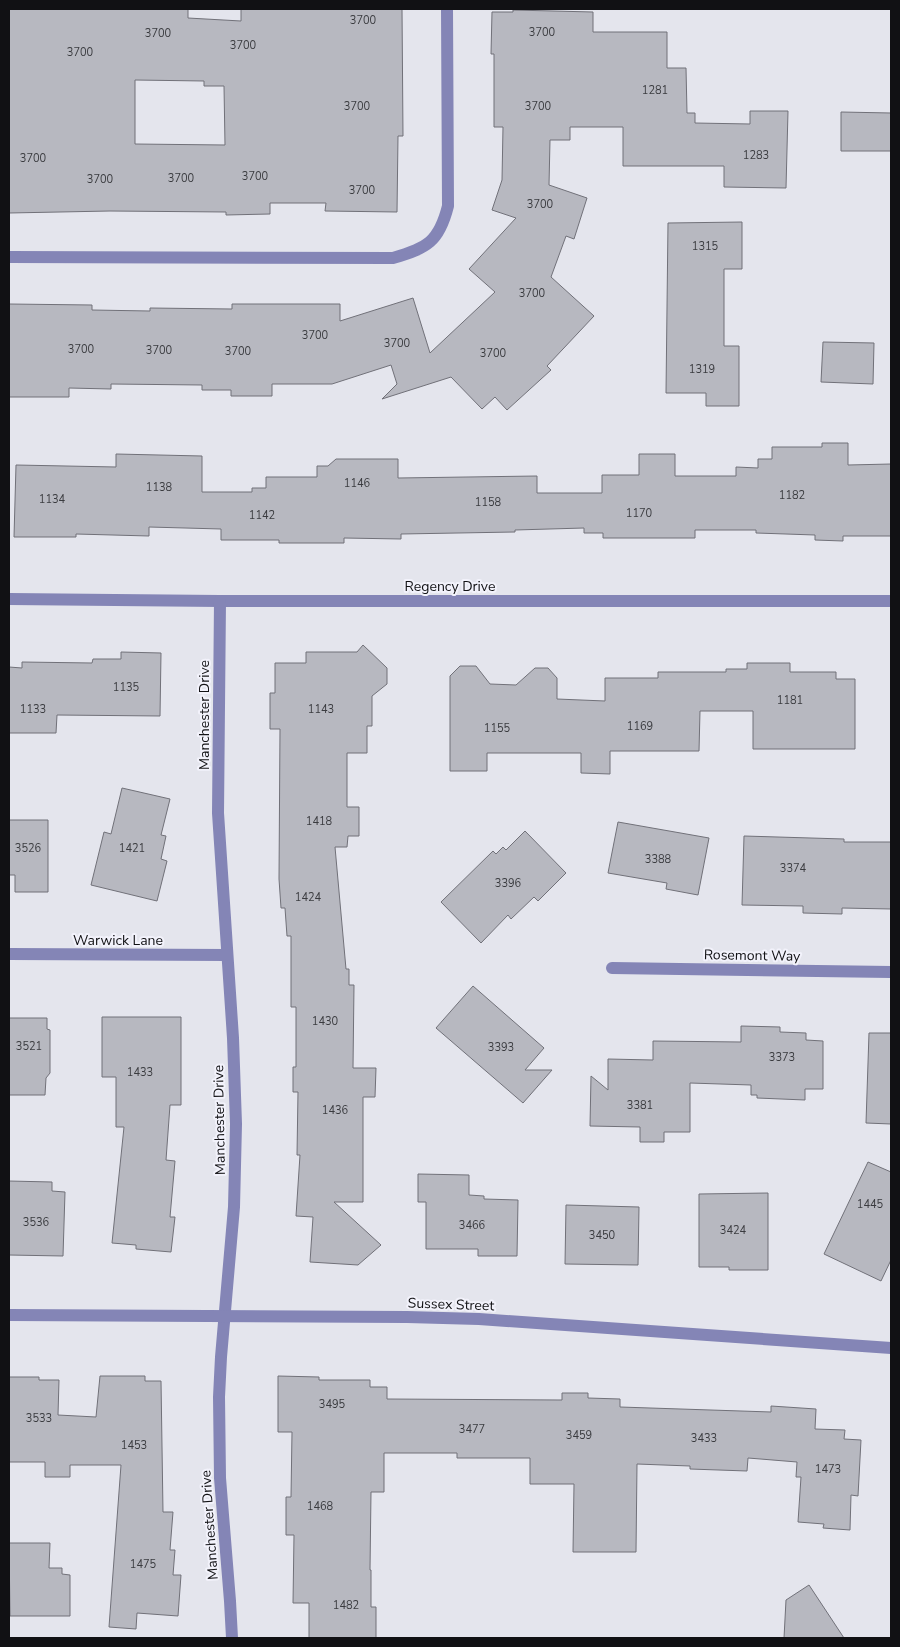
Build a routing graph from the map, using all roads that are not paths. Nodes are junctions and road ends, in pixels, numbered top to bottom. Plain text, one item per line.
1 (446, 9) edge
2 (9, 257) edge
3 (9, 599) edge
4 (220, 601) junction
5 (891, 601) edge
6 (9, 954) edge
7 (227, 955) junction
8 (612, 968) dead end
9 (891, 972) edge
10 (9, 1315) edge
11 (224, 1317) junction
12 (891, 1348) edge
13 (232, 1638) edge

1 - 2 street
3 - 4 street, Regency Drive
4 - 5 street, Regency Drive
4 - 7 street, Manchester Drive
6 - 7 street, Warwick Lane
7 - 11 street, Manchester Drive
8 - 9 street, Rosemont Way
10 - 11 street, Sussex Street
11 - 12 street, Sussex Street
11 - 13 street, Manchester Drive

